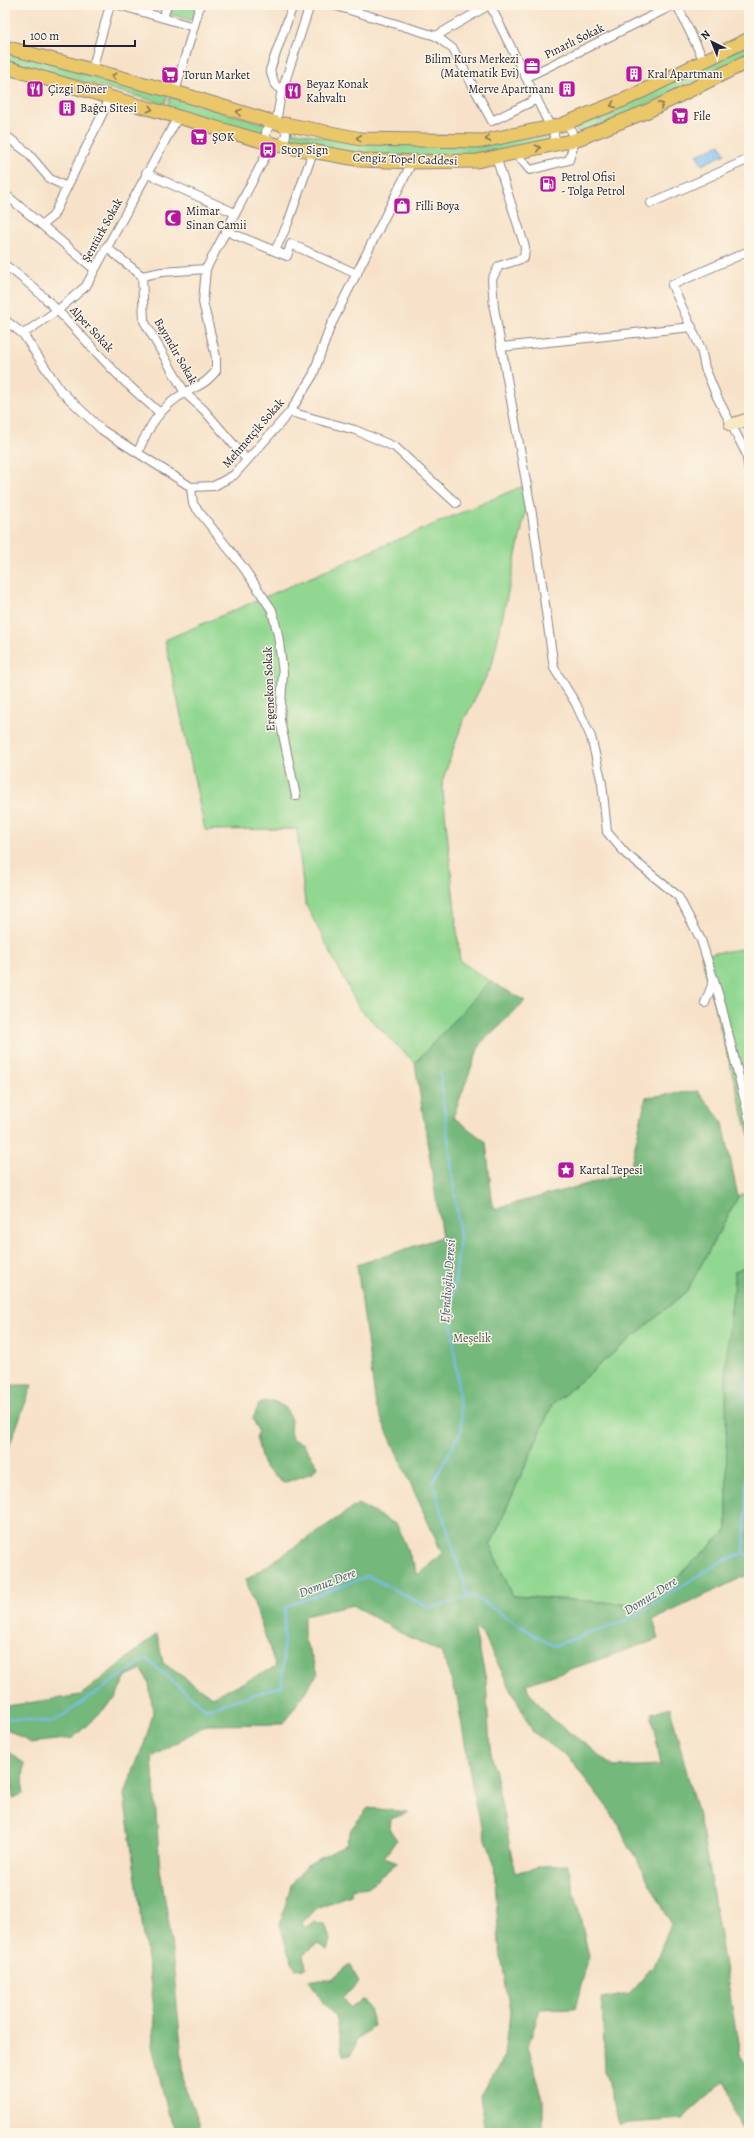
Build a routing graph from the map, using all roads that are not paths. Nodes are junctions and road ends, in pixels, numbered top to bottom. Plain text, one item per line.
1 (110, 5) edge
2 (119, 5) edge
3 (167, 5) edge
4 (200, 5) edge
5 (292, 5) edge
6 (310, 5) edge
7 (333, 5) edge
8 (490, 5) edge
9 (675, 5) edge
10 (163, 18) junction
11 (194, 27) junction
12 (436, 36) junction
13 (749, 39) edge
14 (5, 47) edge
15 (704, 61) junction
16 (749, 61) edge
17 (5, 67) edge
18 (92, 70) junction
19 (527, 77) junction
20 (282, 90) junction
21 (175, 92) junction
22 (110, 98) junction
23 (537, 99) junction
24 (178, 116) junction
25 (279, 124) junction
26 (556, 125) junction
27 (5, 135) edge
28 (570, 141) junction
29 (272, 144) junction
30 (313, 152) junction
31 (516, 153) junction
32 (496, 157) junction
33 (749, 159) edge
34 (412, 162) junction
35 (146, 173) junction
36 (67, 187) junction
37 (5, 194) edge
38 (651, 203) dead end
39 (235, 213) junction
40 (42, 225) junction
41 (226, 231) junction
42 (106, 247) junction
43 (275, 251) junction
44 (749, 251) edge
45 (5, 265) edge
46 (206, 269) junction
47 (94, 270) junction
48 (357, 274) junction
49 (142, 276) junction
50 (58, 310) junction
51 (5, 320) edge
52 (692, 327) junction
53 (23, 334) junction
54 (501, 347) junction
55 (185, 393) junction
56 (159, 412) junction
57 (290, 412) junction
58 (749, 419) edge
59 (731, 425) junction
60 (138, 452) junction
61 (747, 454) edge
62 (248, 460) junction
63 (749, 471) edge
64 (191, 487) junction
65 (456, 503) dead end
66 (296, 796) dead end
67 (714, 980) junction
68 (705, 1003) dead end
69 (749, 1118) edge

1 - 18 street
2 - 10 street
3 - 10 street
4 - 11 street
5 - 20 street
6 - 20 street
7 - 12 street
8 - 12 street
8 - 19 street
9 - 15 street
9 - 19 street, Pınarlı Sokak
10 - 11 street
11 - 21 street
12 - 23 street
13 - 15 main road, Cengiz Topel Caddesi
14 - 18 main road, Cengiz Topel Caddesi
15 -> 26 main road, Cengiz Topel Caddesi
28 -> 16 main road, Cengiz Topel Caddesi
17 - 22 main road, Cengiz Topel Caddesi
21 -> 18 main road, Cengiz Topel Caddesi
19 - 23 street
20 - 25 street
25 -> 21 main road, Cengiz Topel Caddesi
22 -> 24 main road, Cengiz Topel Caddesi
22 - 36 street
23 - 26 street
24 - 29 main road, Cengiz Topel Caddesi
24 - 35 street, Şentürk Sokak
26 -> 25 main road, Cengiz Topel Caddesi
25 - 29 street
25 - 29 street
26 - 28 street
26 - 28 street
27 - 36 street
31 -> 28 main road, Cengiz Topel Caddesi
28 - 31 street
29 - 30 main road, Cengiz Topel Caddesi
29 - 39 street
30 - 34 main road, Cengiz Topel Caddesi
30 - 43 street
31 - 32 main road, Cengiz Topel Caddesi
32 - 34 main road, Cengiz Topel Caddesi
32 - 54 street
33 - 38 street
34 - 48 street, Mehmetçik Sokak
35 - 39 street
35 - 42 street, Şentürk Sokak
36 - 40 street
37 - 40 street
39 - 41 street
40 - 47 street
41 - 43 street
41 - 46 street
42 - 47 street, Şentürk Sokak
42 - 49 street
43 - 48 street
44 - 52 street
45 - 50 street, Alper Sokak
46 - 49 street
46 - 55 street
47 - 50 street, Şentürk Sokak
48 - 57 street, Mehmetçik Sokak
49 - 55 street, Bayındır Sokak
50 - 53 street, Şentürk Sokak
50 - 56 street, Alper Sokak
51 - 53 street
52 - 54 street
52 - 59 street
53 - 60 street
54 - 67 street
55 - 56 street
55 - 62 street, Bayındır Sokak
56 - 60 street
57 - 62 street, Mehmetçik Sokak
57 - 65 street
58 - 59 street
59 - 61 street
60 - 64 street
61 - 63 street
62 - 64 street, Mehmetçik Sokak
64 - 66 street, Ergenekon Sokak
67 - 68 street
67 - 69 street

